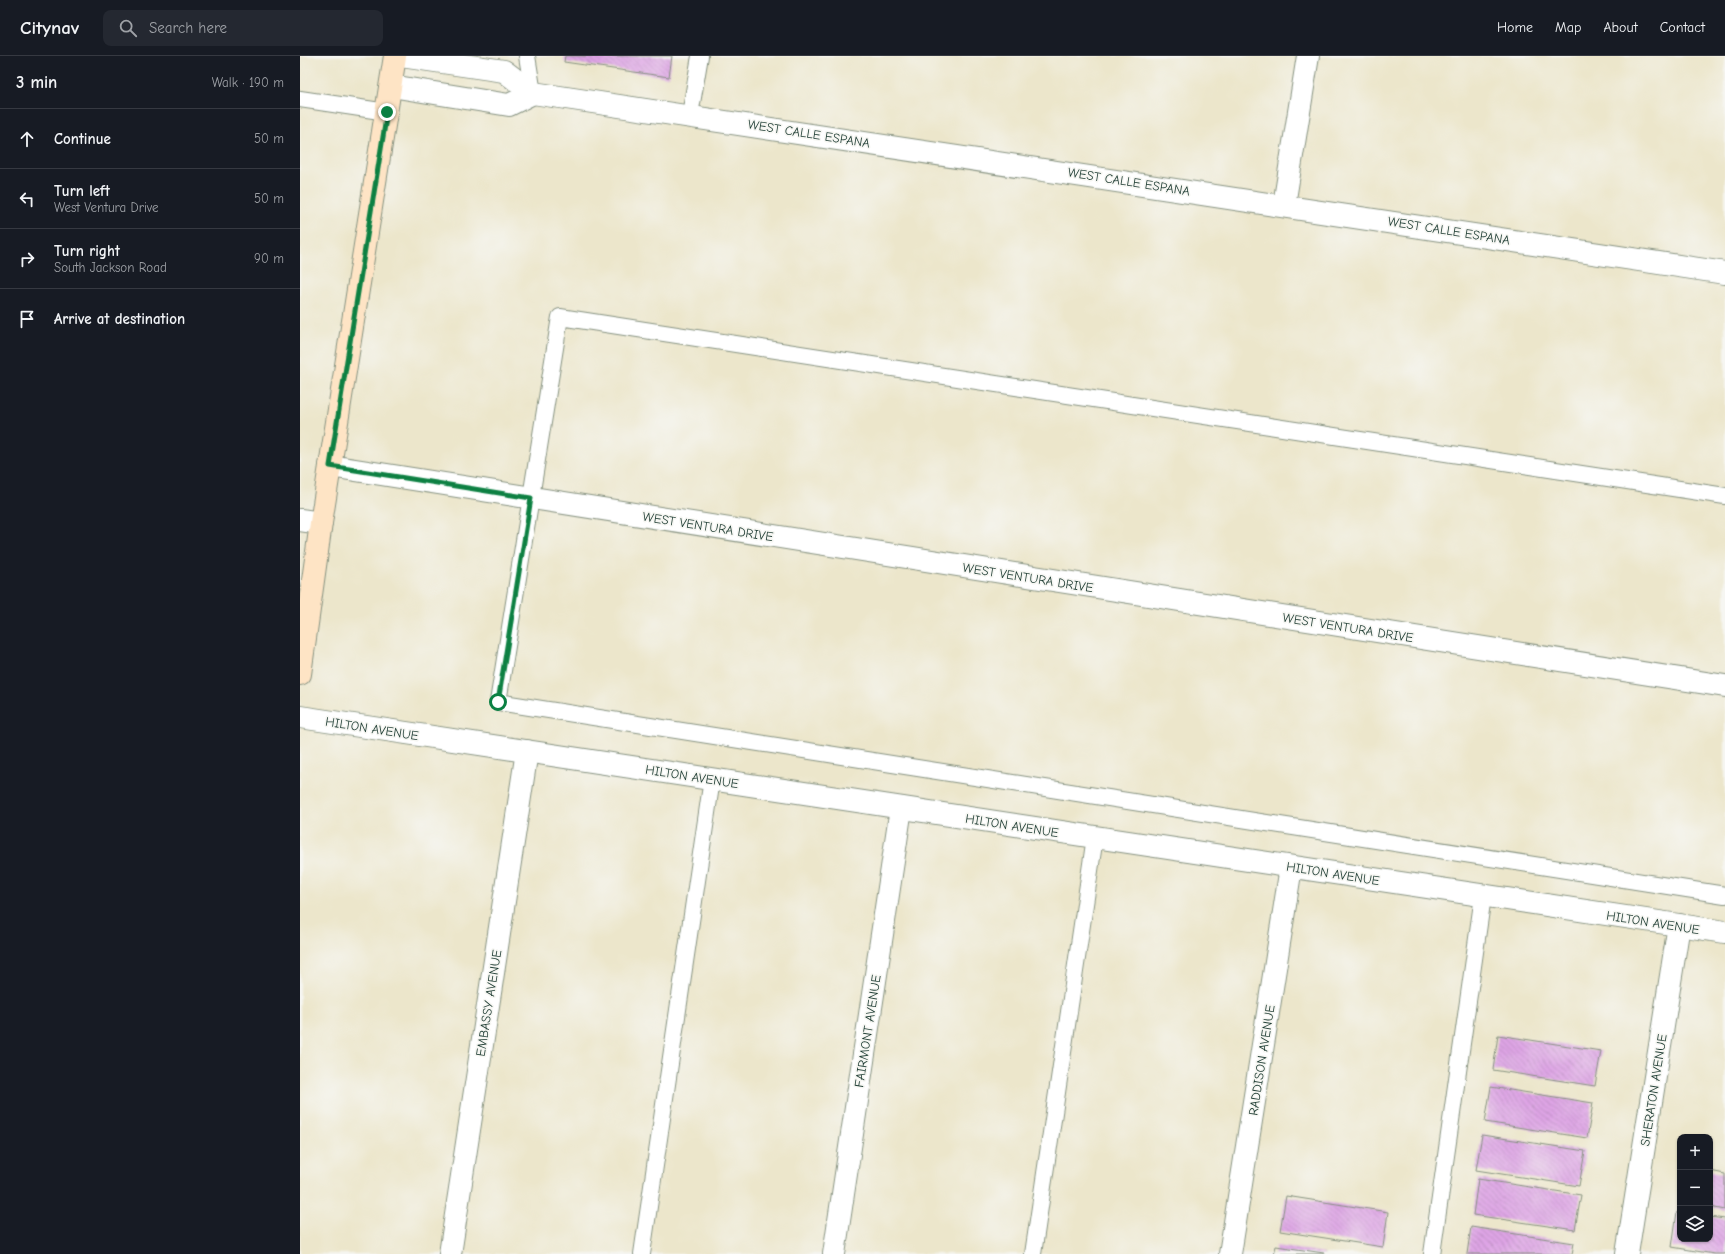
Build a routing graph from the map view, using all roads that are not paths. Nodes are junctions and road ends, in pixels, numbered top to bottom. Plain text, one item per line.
1 (395, 56) edge
2 (401, 56) edge
3 (527, 56) edge
4 (700, 56) edge
5 (1308, 56) edge
6 (391, 86) junction
7 (533, 92) junction
8 (300, 99) edge
9 (387, 112) junction
10 (690, 115) junction
11 (1284, 205) junction
12 (1725, 273) edge
13 (330, 466) junction
14 (1725, 496) edge
15 (531, 498) junction
16 (310, 522) edge
17 (300, 674) edge
18 (1725, 686) edge
19 (300, 717) edge
20 (526, 751) junction
21 (712, 779) junction
22 (901, 808) junction
23 (1095, 837) junction
24 (1292, 867) junction
25 (1725, 895) edge
26 (1483, 896) junction
27 (1679, 925) junction
28 (1725, 932) edge
29 (450, 1254) edge
30 (642, 1254) edge
31 (834, 1254) edge
32 (1033, 1254) edge
33 (1230, 1254) edge
34 (1432, 1254) edge
35 (1627, 1254) edge

1 - 6 main road
2 - 7 street, WEST CALLE ESPANA
3 - 7 lane
4 - 10 lane
5 - 11 street
6 - 7 street
6 - 9 main road
7 - 10 street, WEST CALLE ESPANA
8 - 9 lane
9 - 13 main road
10 - 11 street, WEST CALLE ESPANA
11 - 12 street, WEST CALLE ESPANA
13 - 15 street, WEST VENTURA DRIVE
13 - 16 main road
14 - 15 lane
15 - 18 street, WEST VENTURA DRIVE
15 - 25 lane
16 - 17 main road
19 - 20 street, HILTON AVENUE
20 - 21 street, HILTON AVENUE
20 - 29 street, EMBASSY AVENUE
21 - 22 street, HILTON AVENUE
21 - 30 lane
22 - 23 street, HILTON AVENUE
22 - 31 street, FAIRMONT AVENUE
23 - 24 street, HILTON AVENUE
23 - 32 lane
24 - 26 street, HILTON AVENUE
24 - 33 street, RADDISON AVENUE
26 - 27 street, HILTON AVENUE
26 - 34 lane
27 - 28 street, HILTON AVENUE
27 - 35 street, SHERATON AVENUE

